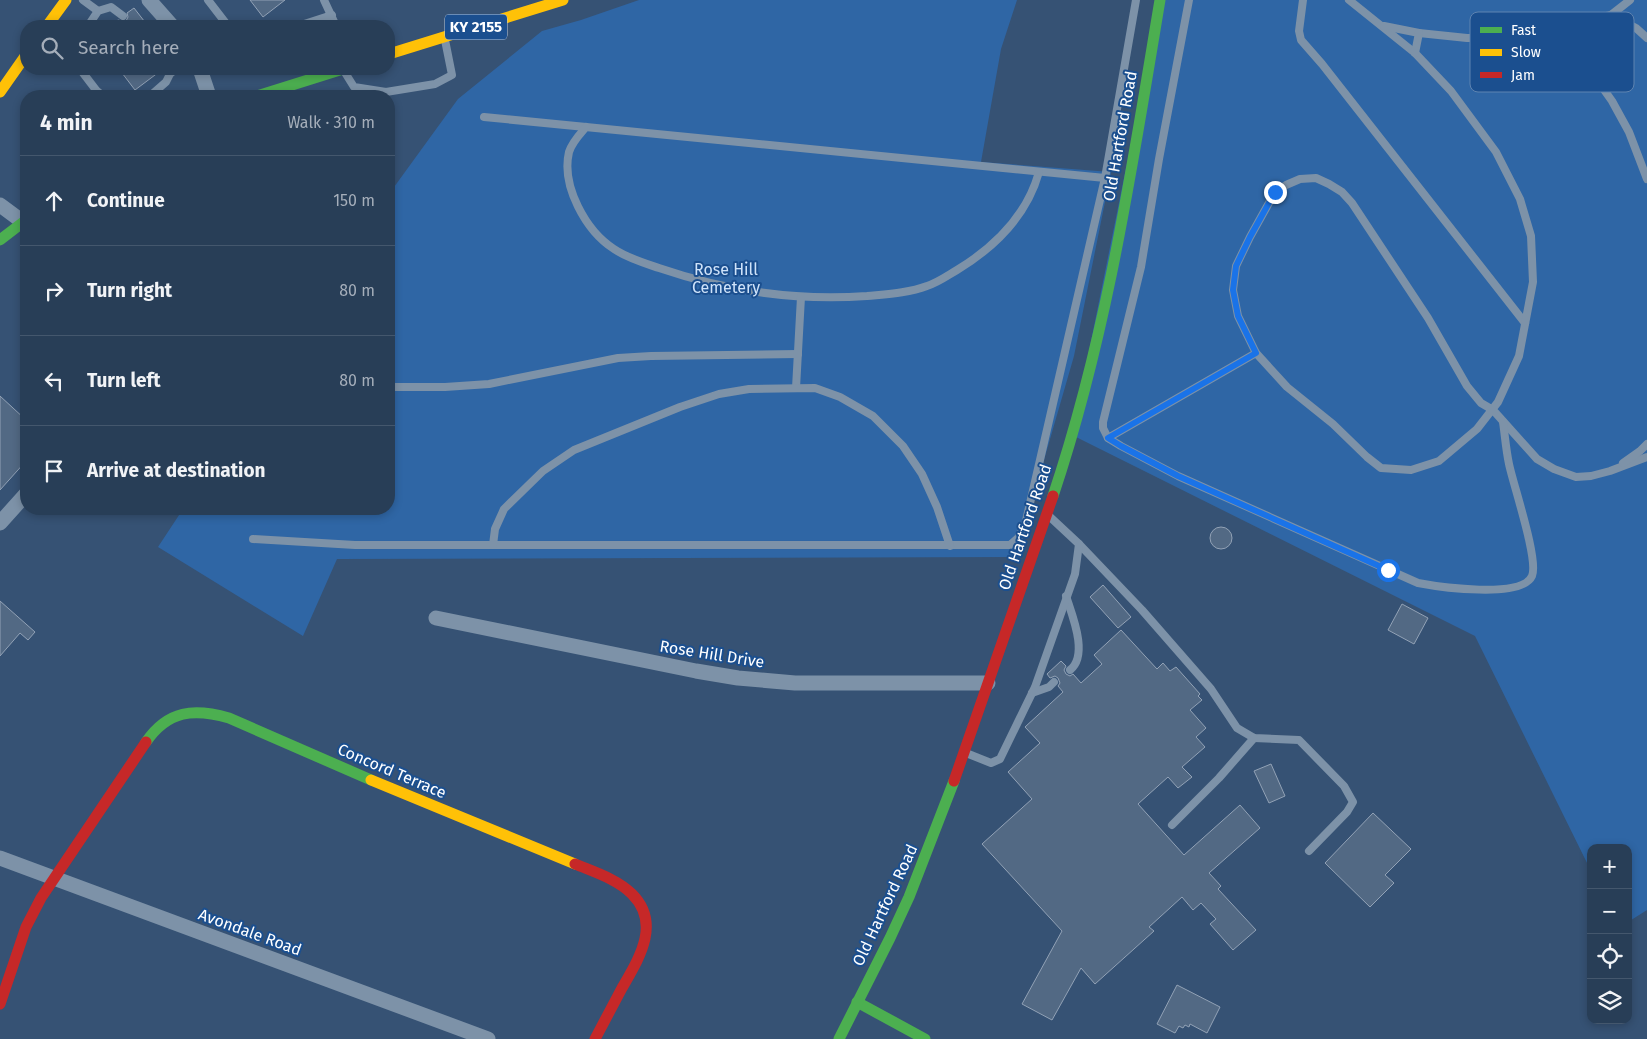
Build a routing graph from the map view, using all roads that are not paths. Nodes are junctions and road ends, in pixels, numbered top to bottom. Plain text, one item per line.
1 (66, 0) edge
2 (83, 0) edge
3 (149, 0) edge
4 (208, 0) edge
5 (325, 0) edge
6 (563, 0) edge
7 (1136, 0) edge
8 (1160, 0) edge
9 (1189, 0) edge
10 (1303, 0) edge
11 (1349, 0) edge
12 (1630, 0) edge
13 (533, 4) edge
14 (98, 11) junction
15 (1614, 12) edge
16 (332, 15) junction
17 (123, 16) dead end
18 (51, 20) edge
19 (92, 20) edge
20 (167, 20) edge
21 (223, 20) edge
22 (317, 20) edge
23 (334, 20) edge
24 (1380, 24) junction
25 (1634, 27) edge
26 (1419, 33) junction
27 (444, 37) junction
28 (1470, 38) edge
29 (1647, 38) edge
30 (395, 52) edge
31 (1415, 53) junction
32 (20, 63) edge
33 (85, 75) edge
34 (169, 75) edge
35 (202, 75) edge
36 (324, 75) edge
37 (347, 75) edge
38 (1, 87) edge
39 (354, 87) junction
40 (96, 90) edge
41 (157, 90) edge
42 (207, 90) edge
43 (276, 90) edge
44 (353, 90) edge
45 (373, 90) edge
46 (395, 91) edge
47 (1606, 92) edge
48 (484, 117) dead end
49 (586, 127) junction
50 (1039, 172) junction
51 (1105, 178) junction
52 (1647, 178) edge
53 (0, 205) edge
54 (20, 218) edge
55 (20, 224) edge
56 (0, 240) edge
57 (801, 297) junction
58 (1525, 323) junction
59 (1256, 353) junction
60 (798, 354) junction
61 (395, 388) edge
62 (796, 388) junction
63 (1492, 410) junction
64 (1503, 422) junction
65 (1108, 438) junction
66 (1647, 444) edge
67 (1647, 457) edge
68 (1610, 471) junction
69 (20, 501) edge
70 (1047, 514) junction
71 (0, 523) edge
72 (254, 539) dead end
73 (1078, 544) junction
74 (493, 545) junction
75 (950, 546) junction
76 (1066, 596) junction
77 (436, 618) dead end
78 (1070, 670) dead end
79 (1054, 682) dead end
80 (988, 683) junction
81 (1032, 693) junction
82 (1254, 738) junction
83 (964, 752) junction
84 (1172, 824) dead end
85 (1309, 851) dead end
86 (0, 858) edge
87 (54, 878) junction
88 (857, 1002) junction
89 (0, 1004) edge
90 (488, 1039) edge
91 (594, 1039) edge
92 (839, 1039) edge
93 (925, 1039) edge

1 - 18 main road
2 - 14 lane
3 - 20 street
4 - 21 lane
5 - 16 lane
6 - 13 main road, KY 2155
7 - 51 lane
8 - 70 main road, Old Hartford Road
9 - 65 lane
10 - 58 lane
11 - 24 lane
12 - 15 lane
13 - 27 main road, KY 2155
14 - 17 lane
14 - 19 lane
16 - 22 lane
16 - 23 lane
24 - 26 lane
24 - 31 lane
25 - 29 lane
26 - 28 lane
26 - 31 lane
27 - 30 main road, KY 2155
27 - 46 lane
31 - 58 lane
32 - 38 main road
33 - 40 lane
34 - 41 lane
35 - 42 street
36 - 43 main road
37 - 39 lane
39 - 44 lane
39 - 45 lane
47 - 52 lane
48 - 49 lane
49 - 50 lane
49 - 57 lane
50 - 51 lane
50 - 57 lane
51 - 75 lane
53 - 54 street
55 - 56 main road
57 - 60 lane
58 - 63 lane
59 - 63 lane
59 - 63 lane
59 - 65 lane
60 - 61 lane
60 - 62 lane
62 - 74 lane
62 - 75 lane
63 - 64 lane
64 - 65 lane
64 - 68 lane
66 - 68 lane
67 - 68 lane
69 - 71 street
70 - 73 lane
70 - 80 main road, Old Hartford Road
72 - 74 lane
73 - 76 lane
73 - 82 lane
74 - 75 lane
76 - 78 lane
76 - 81 lane
77 - 80 street, Rose Hill Drive
79 - 81 lane
80 - 83 main road, Old Hartford Road
81 - 83 lane
82 - 84 lane
82 - 85 lane
83 - 88 main road, Old Hartford Road
86 - 87 street, Avondale Road
87 - 89 main road, Concord Terrace
87 - 90 street, Avondale Road
87 - 91 main road, Concord Terrace
88 - 92 main road, Old Hartford Road
88 - 93 main road

